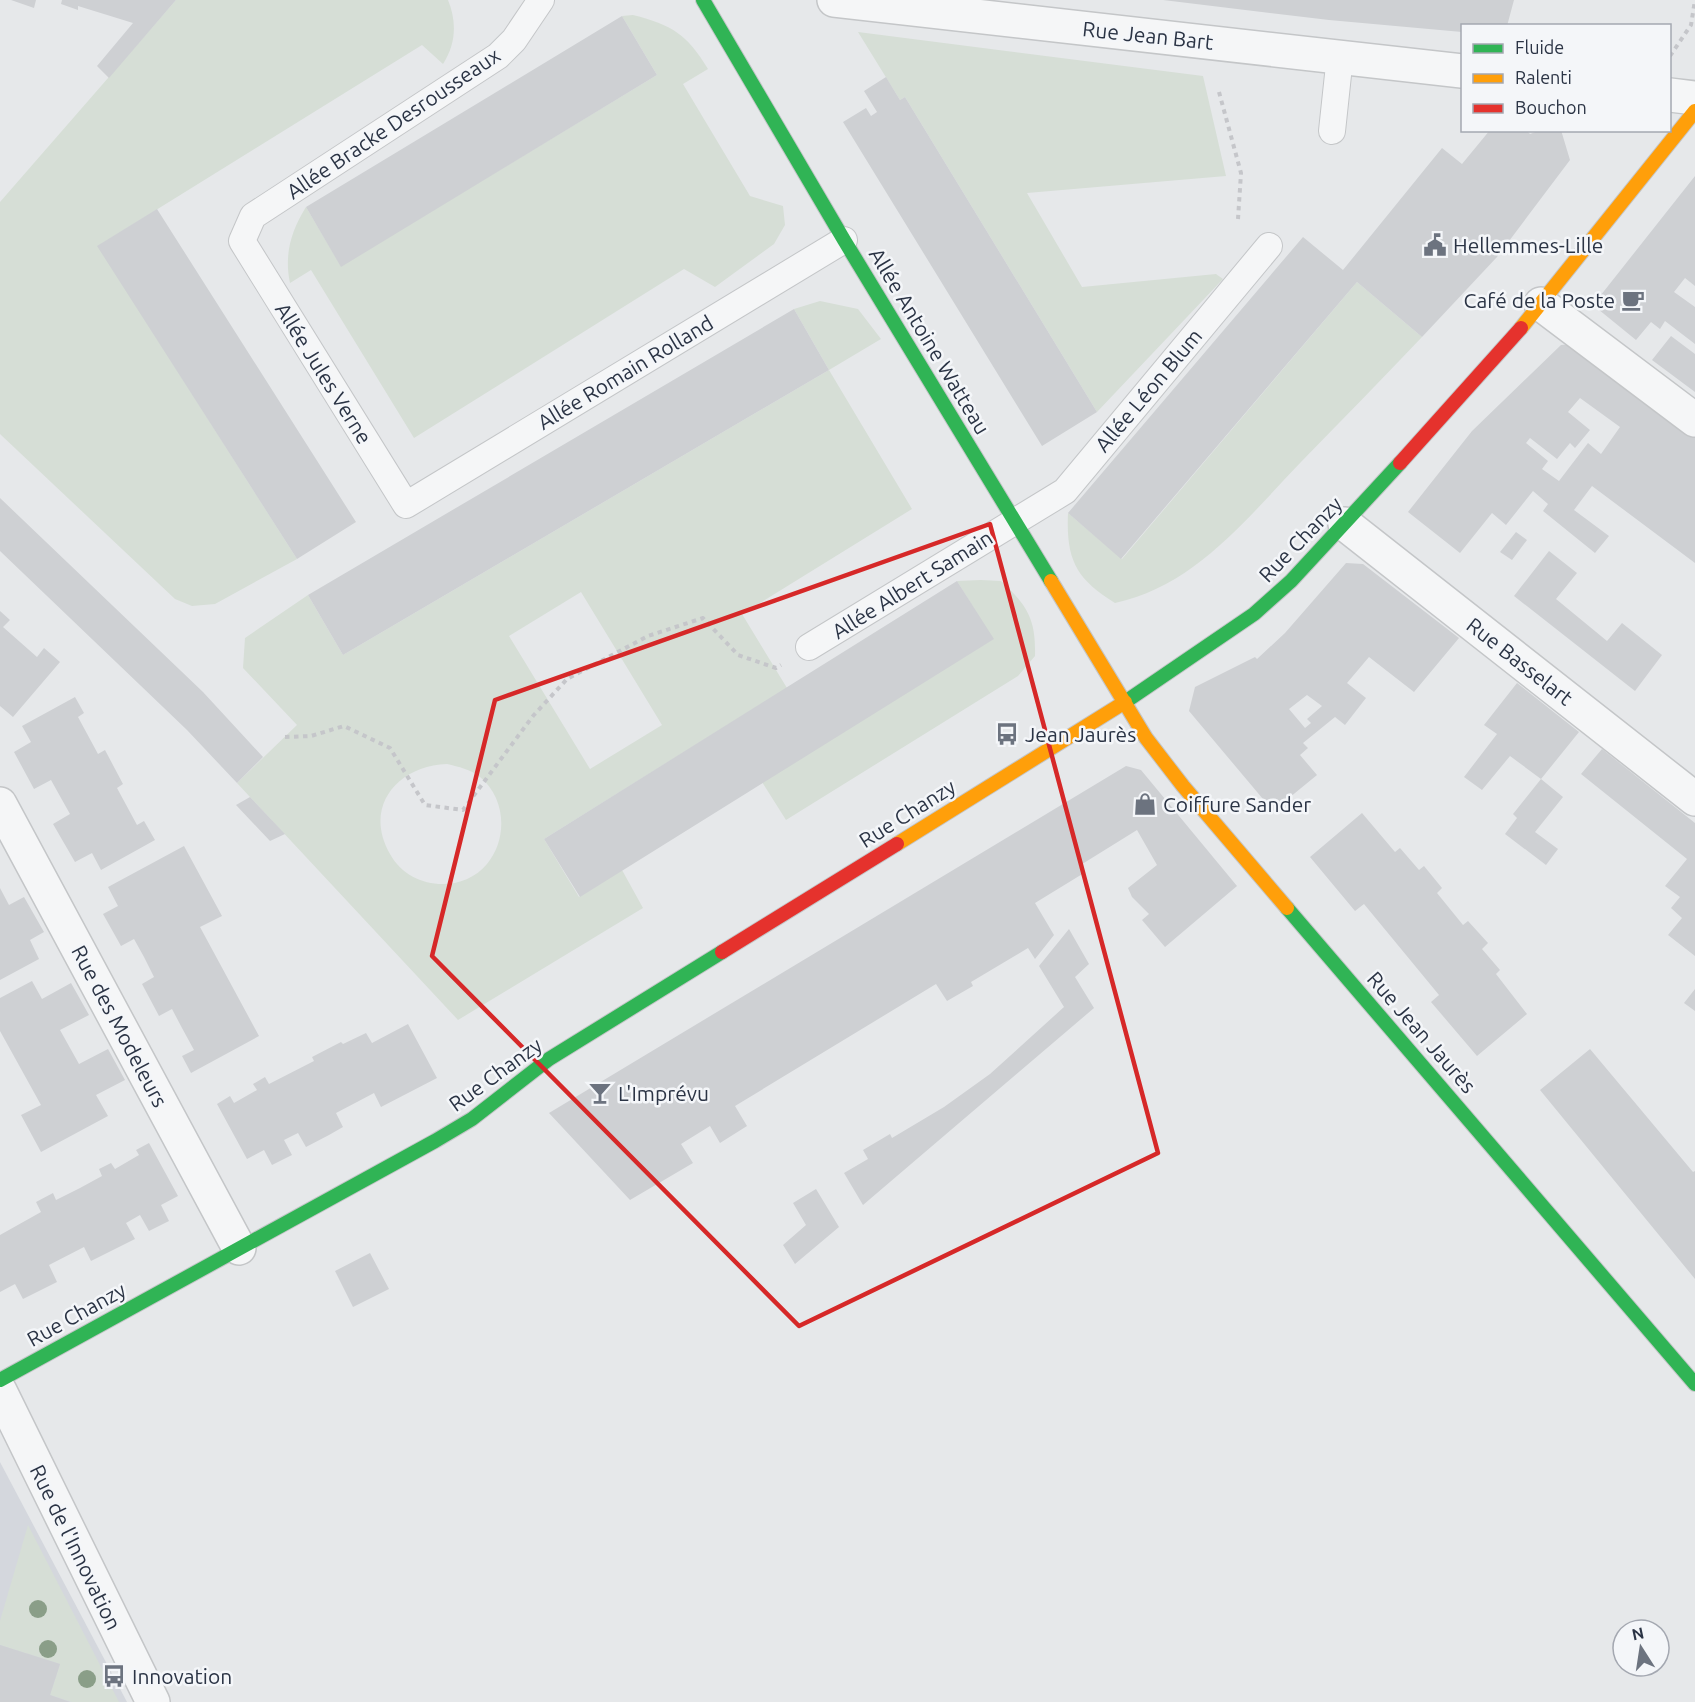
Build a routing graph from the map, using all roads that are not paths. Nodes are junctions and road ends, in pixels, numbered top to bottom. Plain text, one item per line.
1 (541, 0) edge
2 (703, 0) edge
3 (849, 1) edge
4 (1340, 56) junction
5 (1461, 71) edge
6 (1671, 95) edge
7 (1695, 98) edge
8 (1695, 111) edge
9 (1332, 131) dead end
10 (844, 240) junction
11 (242, 241) joint
12 (1269, 246) dead end
13 (1541, 304) junction
14 (1695, 420) edge
15 (406, 505) joint
16 (1015, 520) junction
17 (1345, 524) junction
18 (809, 647) road end
19 (1124, 703) junction
20 (1695, 799) edge
21 (0, 804) edge
22 (239, 1248) junction
23 (0, 1380) edge
24 (1695, 1384) edge
25 (0, 1391) edge
26 (153, 1702) edge

1 - 11 lane, Allée Bracke Desrousseaux
2 - 10 street, Allée Antoine Watteau
3 - 4 street, Rue Jean Bart
4 - 5 street, Rue Jean Bart
4 - 9 lane
6 - 7 street
8 - 13 street, Rue Chanzy
10 - 15 lane, Allée Romain Rolland
10 - 16 street, Allée Antoine Watteau
11 - 15 lane, Allée Jules Verne
12 - 16 lane, Allée Léon Blum
13 - 14 street
13 - 17 street, Rue Chanzy
16 - 18 lane, Allée Albert Samain
16 - 19 street, Allée Antoine Watteau
17 - 19 street, Rue Chanzy
17 - 20 street, Rue Basselart
19 - 22 street, Rue Chanzy
19 - 24 street, Rue Jean Jaurès
21 - 22 street, Rue des Modeleurs
22 - 23 street, Rue Chanzy
25 - 26 street, Rue de l'Innovation

